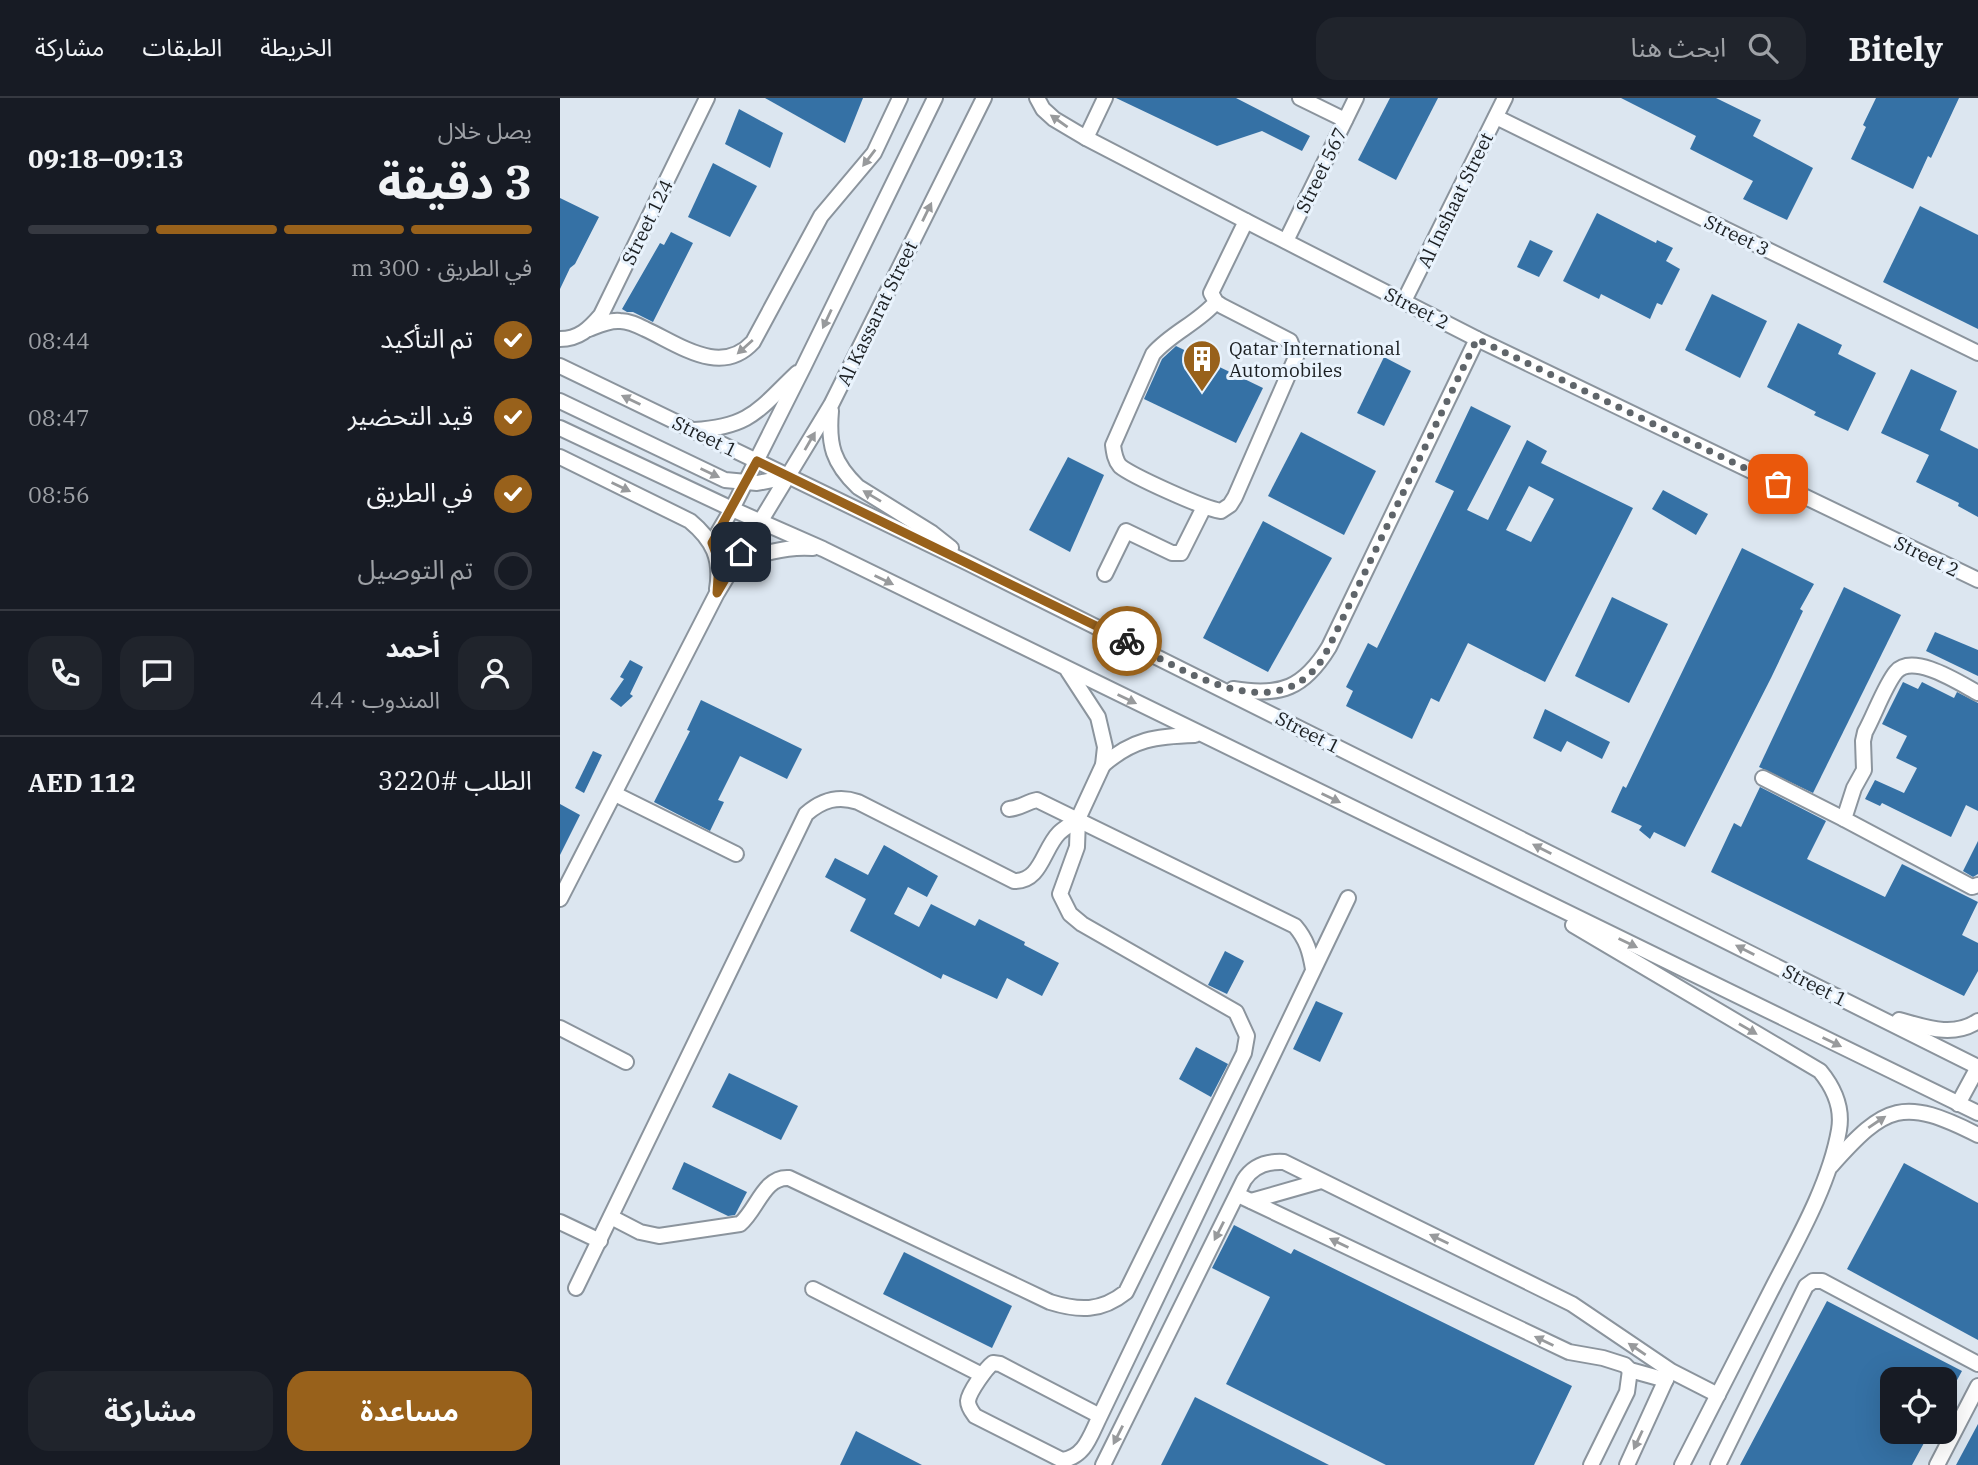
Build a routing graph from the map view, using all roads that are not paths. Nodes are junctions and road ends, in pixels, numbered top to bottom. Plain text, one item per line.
1 (708, 98) edge
2 (900, 98) edge
3 (935, 98) edge
4 (984, 98) edge
5 (1037, 98) edge
6 (1105, 98) edge
7 (1300, 98) edge
8 (1356, 98) edge
9 (1505, 98) edge
10 (1496, 117) junction
11 (1345, 120) junction
12 (1086, 138) junction
13 (1246, 221) junction
14 (1286, 241) junction
15 (1404, 301) junction
16 (1216, 302) junction
17 (583, 333) junction
18 (560, 339) edge
19 (1477, 339) junction
20 (1978, 353) edge
21 (560, 366) edge
22 (804, 366) junction
23 (560, 401) edge
24 (831, 405) junction
25 (560, 428) edge
26 (693, 430) junction
27 (560, 457) edge
28 (757, 461) junction
29 (788, 477) junction
30 (746, 483) junction
31 (1204, 507) junction
32 (732, 509) junction
33 (759, 521) junction
34 (712, 543) junction
35 (823, 550) junction
36 (968, 563) junction
37 (733, 566) junction
38 (1105, 573) dead end
39 (1978, 580) edge
40 (717, 593) junction
41 (1066, 669) junction
42 (1217, 686) junction
43 (1978, 693) edge
44 (1199, 735) junction
45 (1103, 765) junction
46 (1763, 778) dead end
47 (615, 793) junction
48 (1009, 809) dead end
49 (1078, 819) junction
50 (1844, 819) junction
51 (736, 854) dead end
52 (1500, 881) junction
53 (1978, 885) edge
54 (1348, 898) dead end
55 (560, 899) edge
56 (1313, 971) junction
57 (1872, 1014) junction
58 (1978, 1021) edge
59 (560, 1028) edge
60 (626, 1062) dead end
61 (1978, 1067) edge
62 (1958, 1104) junction
63 (1978, 1113) edge
64 (1978, 1135) edge
65 (1828, 1170) junction
66 (1321, 1181) junction
67 (1244, 1198) junction
68 (611, 1217) junction
69 (560, 1222) edge
70 (600, 1241) junction
71 (576, 1288) dead end
72 (813, 1289) dead end
73 (1978, 1364) edge
74 (1630, 1370) junction
75 (982, 1375) junction
76 (1668, 1376) junction
77 (1978, 1386) edge
78 (1718, 1395) junction
79 (1100, 1416) junction
80 (1102, 1465) edge
81 (1591, 1465) edge
82 (1627, 1465) edge
83 (1682, 1465) edge
84 (1718, 1465) edge
85 (1937, 1465) edge

1 - 17 street, Street 124
2 -> 17 street
3 -> 22 street
24 -> 4 street, Al Kassarat Street
12 -> 5 street
6 - 12 street
7 - 11 street
8 - 11 street, Street 567
9 - 10 street, Al Inshaat Street
10 - 15 street, Al Inshaat Street
10 - 20 street, Street 3
11 - 14 street, Street 567
12 - 13 street, Street 2
13 - 14 street, Street 2
13 - 16 street
14 - 15 street, Street 2
15 - 19 street, Street 2
16 - 31 street
16 - 31 street
17 - 18 street
19 - 39 street, Street 2
19 - 42 street
26 -> 21 street, Street 1
22 - 26 street
22 - 28 street
23 -> 30 street
29 -> 24 street, Al Kassarat Street
36 -> 24 street
25 - 32 street
26 - 28 street, Street 1
27 -> 34 street
28 - 29 street, Street 1
28 - 30 street
29 - 30 street
29 - 33 street, Al Kassarat Street
29 - 36 street, Street 1
30 - 32 street
31 - 38 street
32 - 33 street
32 - 34 street
33 - 35 street
33 - 37 street
34 - 40 street
35 - 37 street
35 -> 41 street
36 - 42 street, Street 1
37 - 40 street
40 - 47 street
41 -> 44 street
41 - 45 street
57 -> 42 street, Street 1
43 - 50 street
44 - 45 street
44 -> 52 street
45 - 49 street
46 - 50 street
47 - 51 street
47 - 55 street
48 - 49 street
49 - 56 street
49 - 68 street
49 - 68 street
50 - 53 street
52 -> 62 street
52 -> 65 street
54 - 56 street
56 - 79 street
57 - 58 street
57 - 61 street, Street 1
59 - 60 street
61 - 62 street
62 - 63 street
65 -> 64 street
65 - 78 street
66 - 67 street
66 - 67 street
76 -> 66 street
74 -> 67 street
67 -> 80 street
68 - 70 street
69 - 70 street
70 - 71 street
72 - 75 street
73 - 84 street
74 - 76 street
74 - 81 street
75 - 79 street
75 - 79 street
76 - 78 street
76 -> 82 street
77 - 85 street
78 - 83 street

